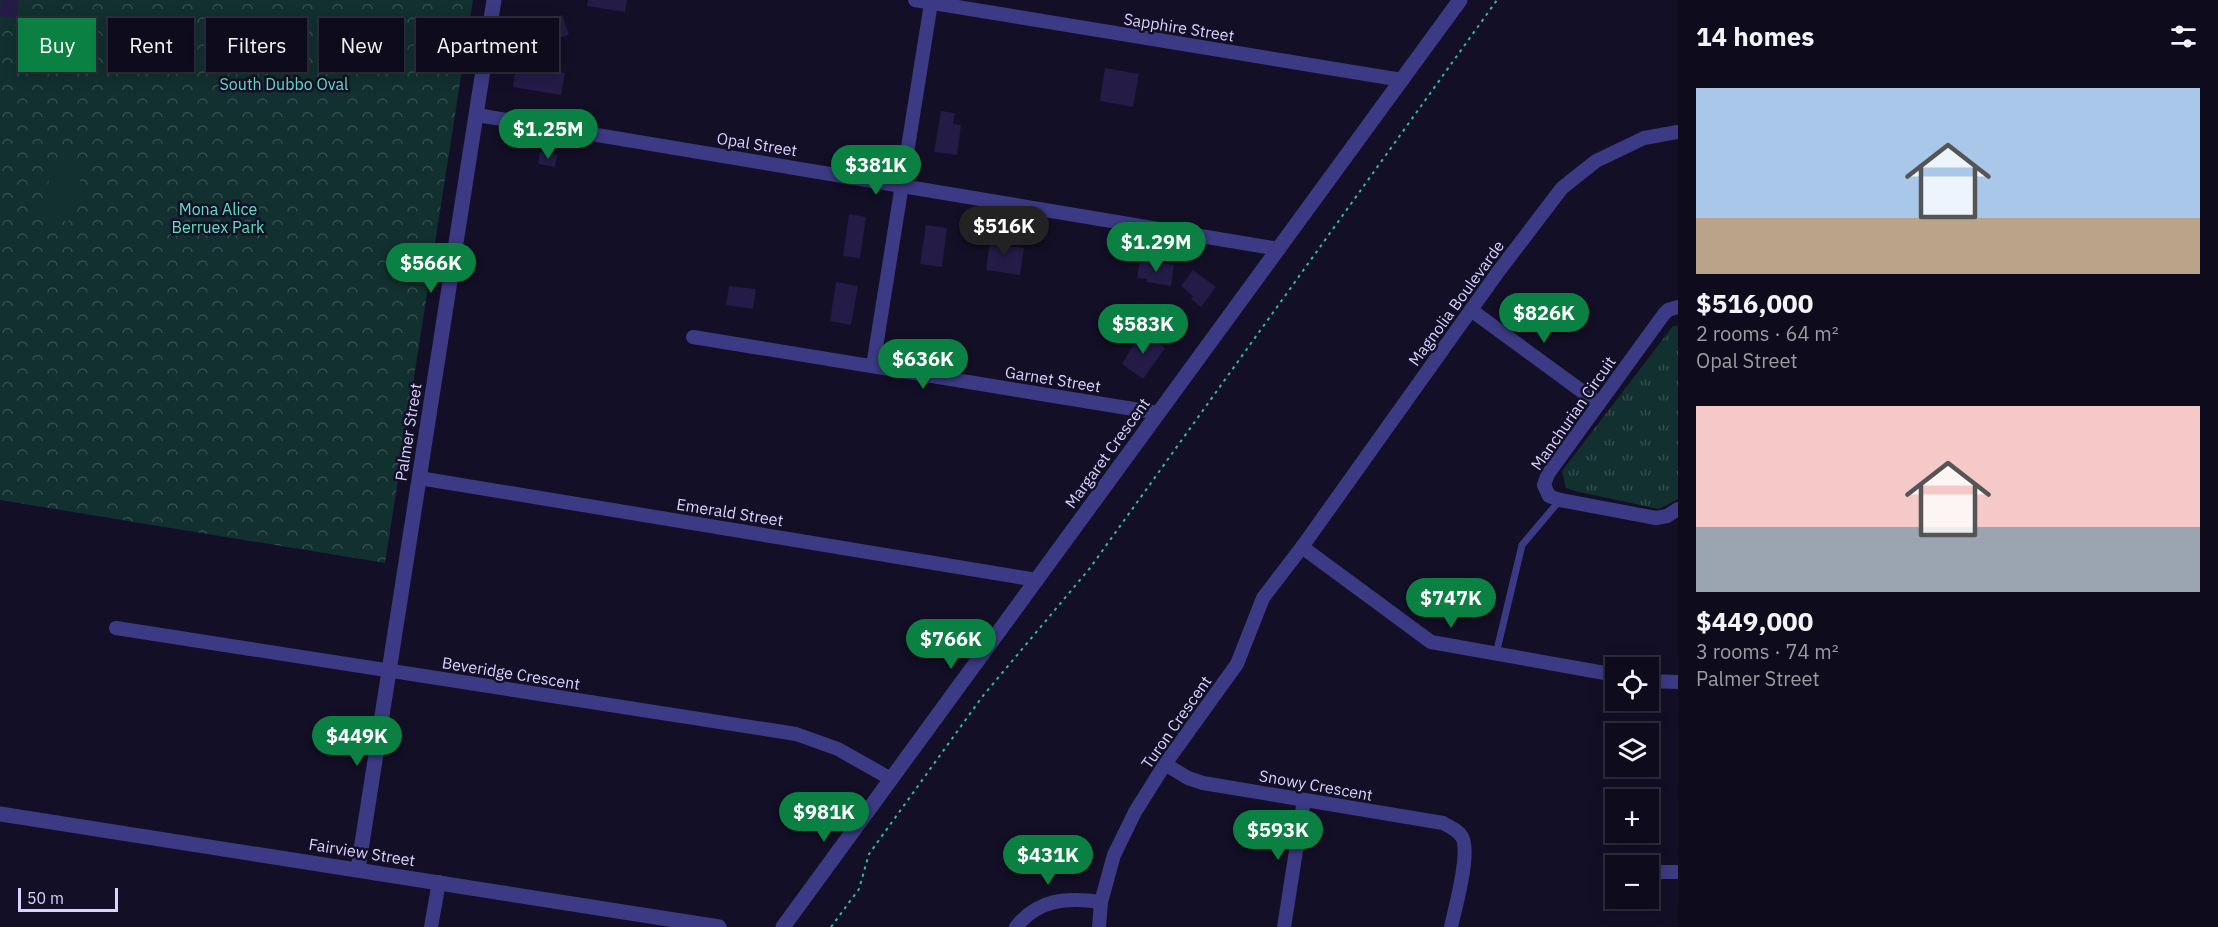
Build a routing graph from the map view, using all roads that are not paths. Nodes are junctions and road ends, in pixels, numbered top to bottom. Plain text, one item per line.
1 (494, 0) edge
2 (915, 0) edge
3 (1460, 0) edge
4 (931, 3) junction
5 (1402, 80) junction
6 (477, 115) junction
7 (1678, 132) edge
8 (902, 184) junction
9 (1279, 249) junction
10 (1678, 307) edge
11 (1471, 310) junction
12 (693, 337) dead end
13 (873, 366) junction
14 (1598, 404) junction
15 (1158, 413) junction
16 (418, 477) junction
17 (1560, 500) junction
18 (1678, 508) edge
19 (1302, 547) junction
20 (1037, 579) junction
21 (116, 628) dead end
22 (1496, 654) junction
23 (389, 671) junction
24 (1605, 673) edge
25 (1659, 681) edge
26 (1678, 682) edge
27 (1165, 764) junction
28 (891, 779) junction
29 (1304, 800) junction
30 (0, 815) edge
31 (358, 869) junction
32 (1659, 872) edge
33 (1678, 872) edge
34 (439, 882) junction
35 (1101, 902) junction
36 (431, 927) edge
37 (719, 927) edge
38 (783, 927) edge
39 (1016, 927) edge
40 (1099, 927) edge
41 (1284, 927) edge
42 (1451, 927) edge

1 - 6 street, Palmer Street
2 - 4 street, Sapphire Street
3 - 5 street, Margaret Crescent
4 - 5 street, Sapphire Street
4 - 8 street
5 - 9 street, Margaret Crescent
6 - 8 street, Opal Street
6 - 16 street, Palmer Street
7 - 11 street, Magnolia Boulevarde
8 - 9 street, Opal Street
8 - 13 street
9 - 15 street, Margaret Crescent
10 - 14 street, Manchurian Circuit
11 - 14 street
11 - 19 street, Magnolia Boulevarde
12 - 13 street, Garnet Street
13 - 15 street, Garnet Street
14 - 17 street, Manchurian Circuit
15 - 20 street, Margaret Crescent
16 - 20 street, Emerald Street
16 - 23 street, Palmer Street
17 - 18 street
17 - 22 lane
19 - 22 street
19 - 27 street, Turon Crescent
20 - 28 street, Margaret Crescent
21 - 23 street, Beveridge Crescent
22 - 24 street
23 - 28 street, Beveridge Crescent
23 - 31 street, Palmer Street
25 - 26 street
27 - 29 street, Snowy Crescent
27 - 35 street, Turon Crescent
28 - 38 street, Margaret Crescent
29 - 41 street
29 - 42 street, Snowy Crescent
30 - 31 street, Fairview Street
31 - 34 street, Fairview Street
32 - 33 street
34 - 36 street
34 - 37 street, Fairview Street
35 - 39 street
35 - 40 street, Turon Crescent

